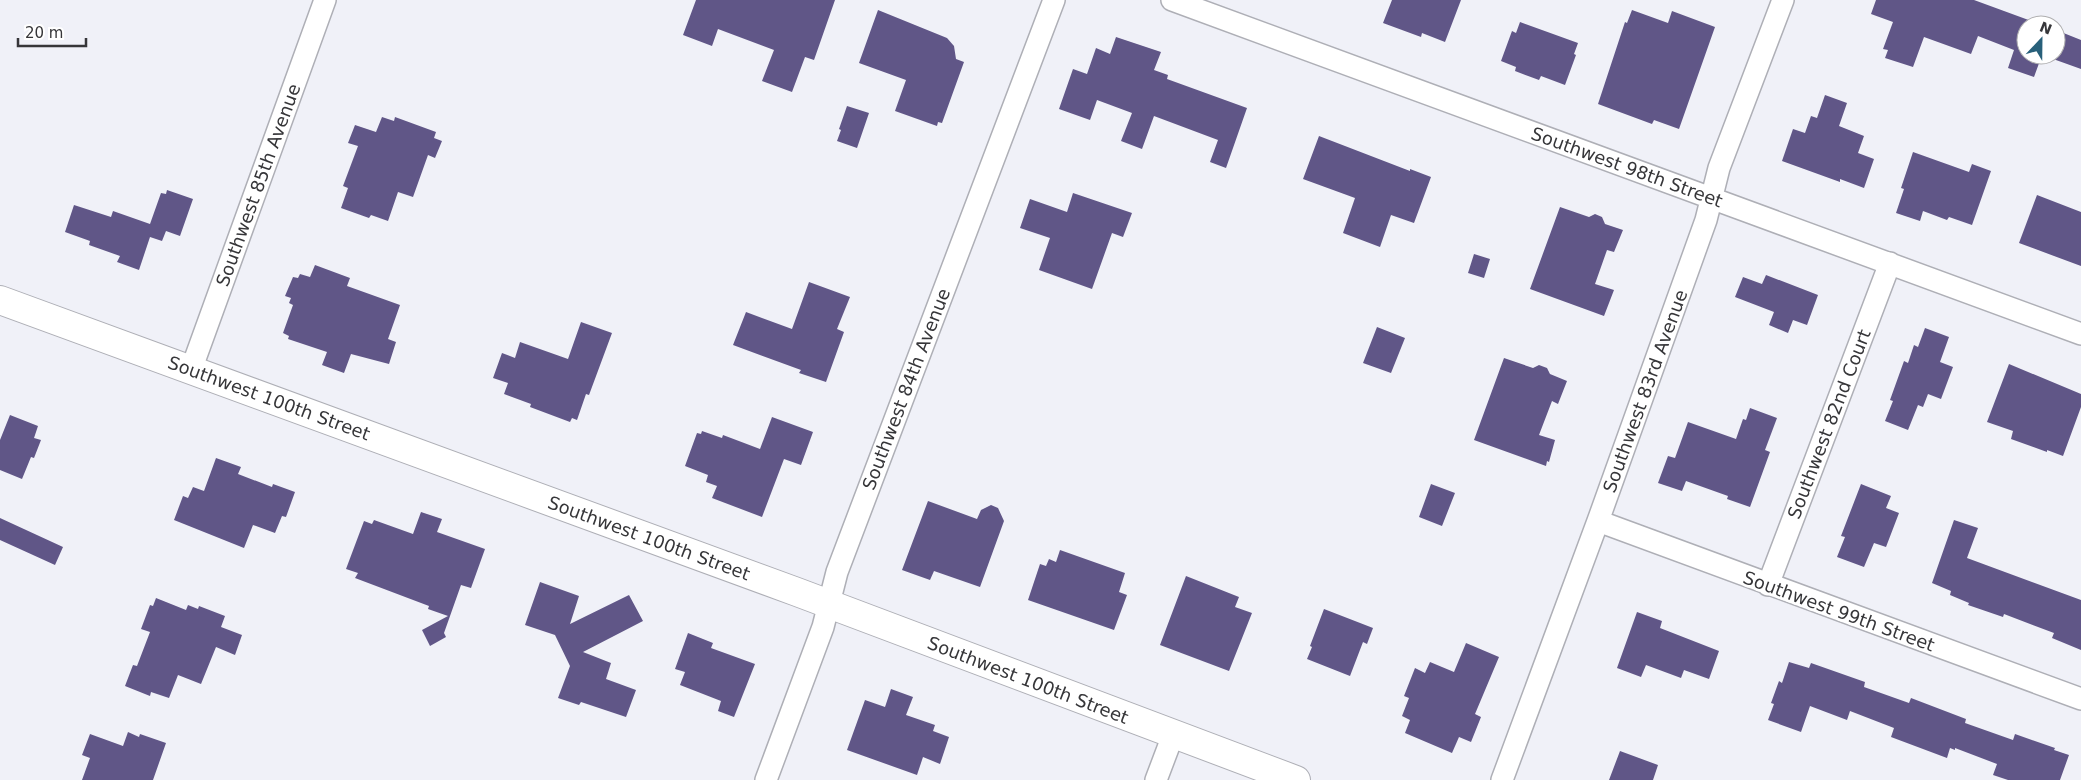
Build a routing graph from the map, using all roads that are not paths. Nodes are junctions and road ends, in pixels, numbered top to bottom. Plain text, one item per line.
1 (326, 0) edge
2 (1054, 0) edge
3 (1172, 0) edge
4 (1782, 0) edge
5 (1711, 198) junction
6 (1890, 263) junction
7 (0, 300) edge
8 (2081, 334) edge
9 (191, 370) junction
10 (1598, 521) junction
11 (1768, 585) junction
12 (828, 604) junction
13 (2081, 699) edge
14 (1173, 735) junction
15 (766, 780) edge
16 (1156, 780) edge
17 (1296, 780) edge
18 (1502, 780) edge

1 - 9 street, Southwest 85th Avenue
2 - 12 street, Southwest 84th Avenue
3 - 5 street, Southwest 98th Street
4 - 5 street, Southwest 83rd Avenue
5 - 6 street, Southwest 98th Street
5 - 10 street, Southwest 83rd Avenue
6 - 8 street, Southwest 98th Street
6 - 11 street, Southwest 82nd Court
7 - 9 street, Southwest 100th Street
9 - 12 street, Southwest 100th Street
10 - 11 street, Southwest 99th Street
10 - 18 street, Southwest 83rd Avenue
11 - 13 street, Southwest 99th Street
12 - 14 street, Southwest 100th Street
12 - 15 street, Southwest 84th Avenue
14 - 16 street
14 - 17 street, Southwest 100th Street

